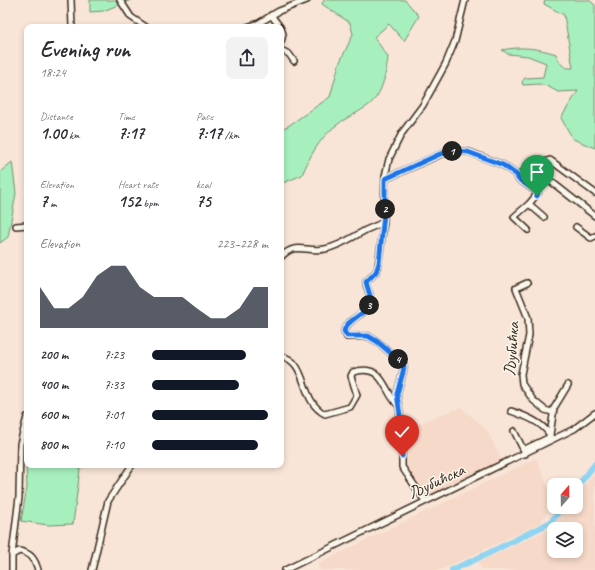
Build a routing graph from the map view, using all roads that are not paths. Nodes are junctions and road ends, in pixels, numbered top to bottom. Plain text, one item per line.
1 (71, 0) edge
2 (120, 0) edge
3 (307, 0) edge
4 (465, 0) edge
5 (271, 15) junction
6 (72, 24) edge
7 (142, 24) edge
8 (256, 24) edge
9 (277, 24) edge
10 (284, 52) edge
11 (294, 61) dead end
12 (534, 168) junction
13 (517, 175) junction
14 (385, 179) junction
15 (595, 193) edge
16 (529, 204) junction
17 (595, 216) edge
18 (544, 217) dead end
19 (384, 221) junction
20 (24, 225) edge
21 (16, 226) dead end
22 (576, 227) dead end
23 (528, 230) dead end
24 (595, 236) edge
25 (284, 254) edge
26 (527, 283) dead end
27 (284, 357) edge
28 (568, 385) dead end
29 (398, 404) junction
30 (511, 412) dead end
31 (552, 412) junction
32 (595, 413) edge
33 (24, 429) edge
34 (514, 431) dead end
35 (550, 435) junction
36 (524, 452) junction
37 (130, 468) edge
38 (425, 501) junction
39 (12, 555) junction
40 (12, 570) edge
41 (38, 570) edge
42 (92, 570) edge
43 (285, 570) edge

1 - 6 street
2 - 7 street
3 - 5 street
4 - 14 street
5 - 8 street
5 - 9 street
10 - 11 street
12 - 13 street
12 - 15 street
12 - 17 street
13 - 14 street
13 - 16 street
14 - 19 street
16 - 18 street
16 - 23 street
19 - 25 street
19 - 29 street
20 - 21 street
22 - 24 street
26 - 31 street, Љубићка
27 - 29 street
28 - 31 street
29 - 38 street
30 - 35 street
31 - 35 street
32 - 36 street, Љубићска
33 - 39 street
34 - 36 street
35 - 36 street
36 - 38 street, Љубићска
37 - 42 street
38 - 43 street, Љубићска
39 - 40 street
39 - 41 street

